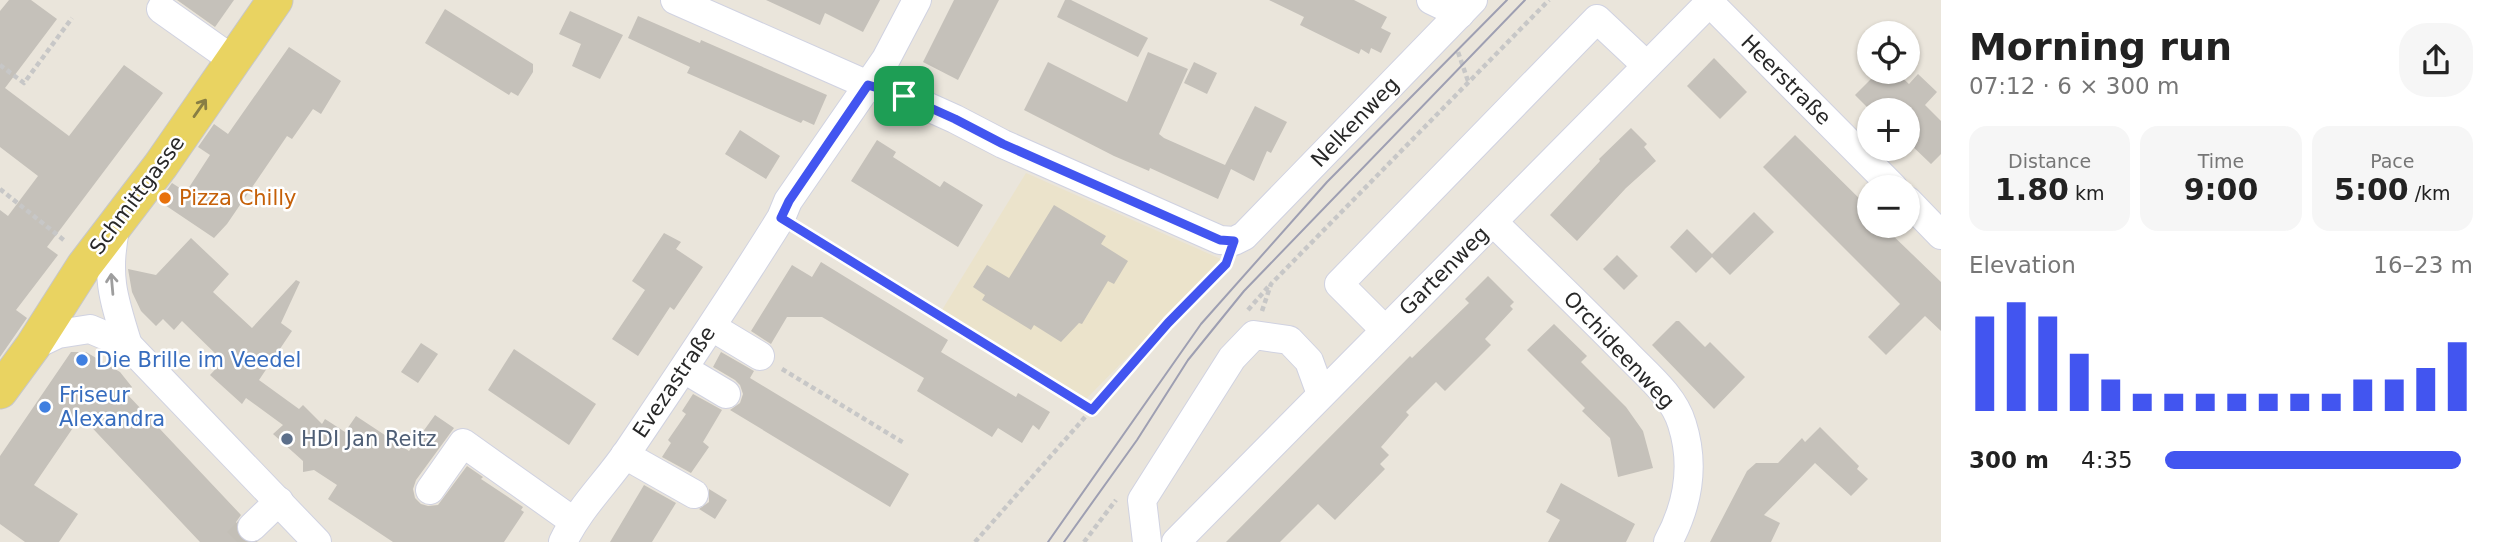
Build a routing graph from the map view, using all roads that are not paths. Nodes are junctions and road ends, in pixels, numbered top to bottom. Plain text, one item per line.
1 (275, 0) edge
2 (675, 0) edge
3 (917, 0) edge
4 (1431, 0) edge
5 (1711, 1) edge
6 (1466, 7) edge
7 (161, 9) dead end
8 (233, 60) junction
9 (1646, 65) junction
10 (868, 85) junction
11 (1881, 175) edge
12 (1920, 213) edge
13 (117, 222) junction
14 (1493, 222) junction
15 (1941, 235) edge
16 (712, 327) junction
17 (1385, 330) junction
18 (128, 345) junction
19 (760, 356) road end
20 (11, 369) edge
21 (684, 369) junction
22 (726, 394) dead end
23 (1321, 394) junction
24 (625, 455) junction
25 (430, 490) dead end
26 (694, 494) dead end
27 (279, 501) junction
28 (252, 527) tunnel mouth
29 (568, 531) edge
30 (317, 542) edge
31 (1147, 542) edge
32 (1176, 542) edge
33 (1668, 542) edge

1 - 8 main road, Schmittgasse
2 - 10 street
3 - 10 street, Evezastraße
4 - 6 street
5 - 9 street, Gartenweg
5 - 11 street, Heerstraße
6 - 10 street, Nelkenweg
7 - 8 street
13 -> 8 main road, Schmittgasse
9 - 14 street, Gartenweg
9 - 17 street
10 - 16 street, Evezastraße
12 - 15 street
18 -> 13 street
13 - 20 main road, Schmittgasse
14 - 17 street, Gartenweg
14 - 33 street, Orchideenweg
16 - 19 street
16 - 21 street, Evezastraße
17 - 23 street, Gartenweg
18 - 20 street
18 - 27 street
21 - 22 street
21 - 24 street, Evezastraße
23 - 31 street
23 - 32 street, Gartenweg
24 - 26 street
24 - 29 street, Evezastraße
25 - 29 street
27 - 28 street
27 - 30 street

